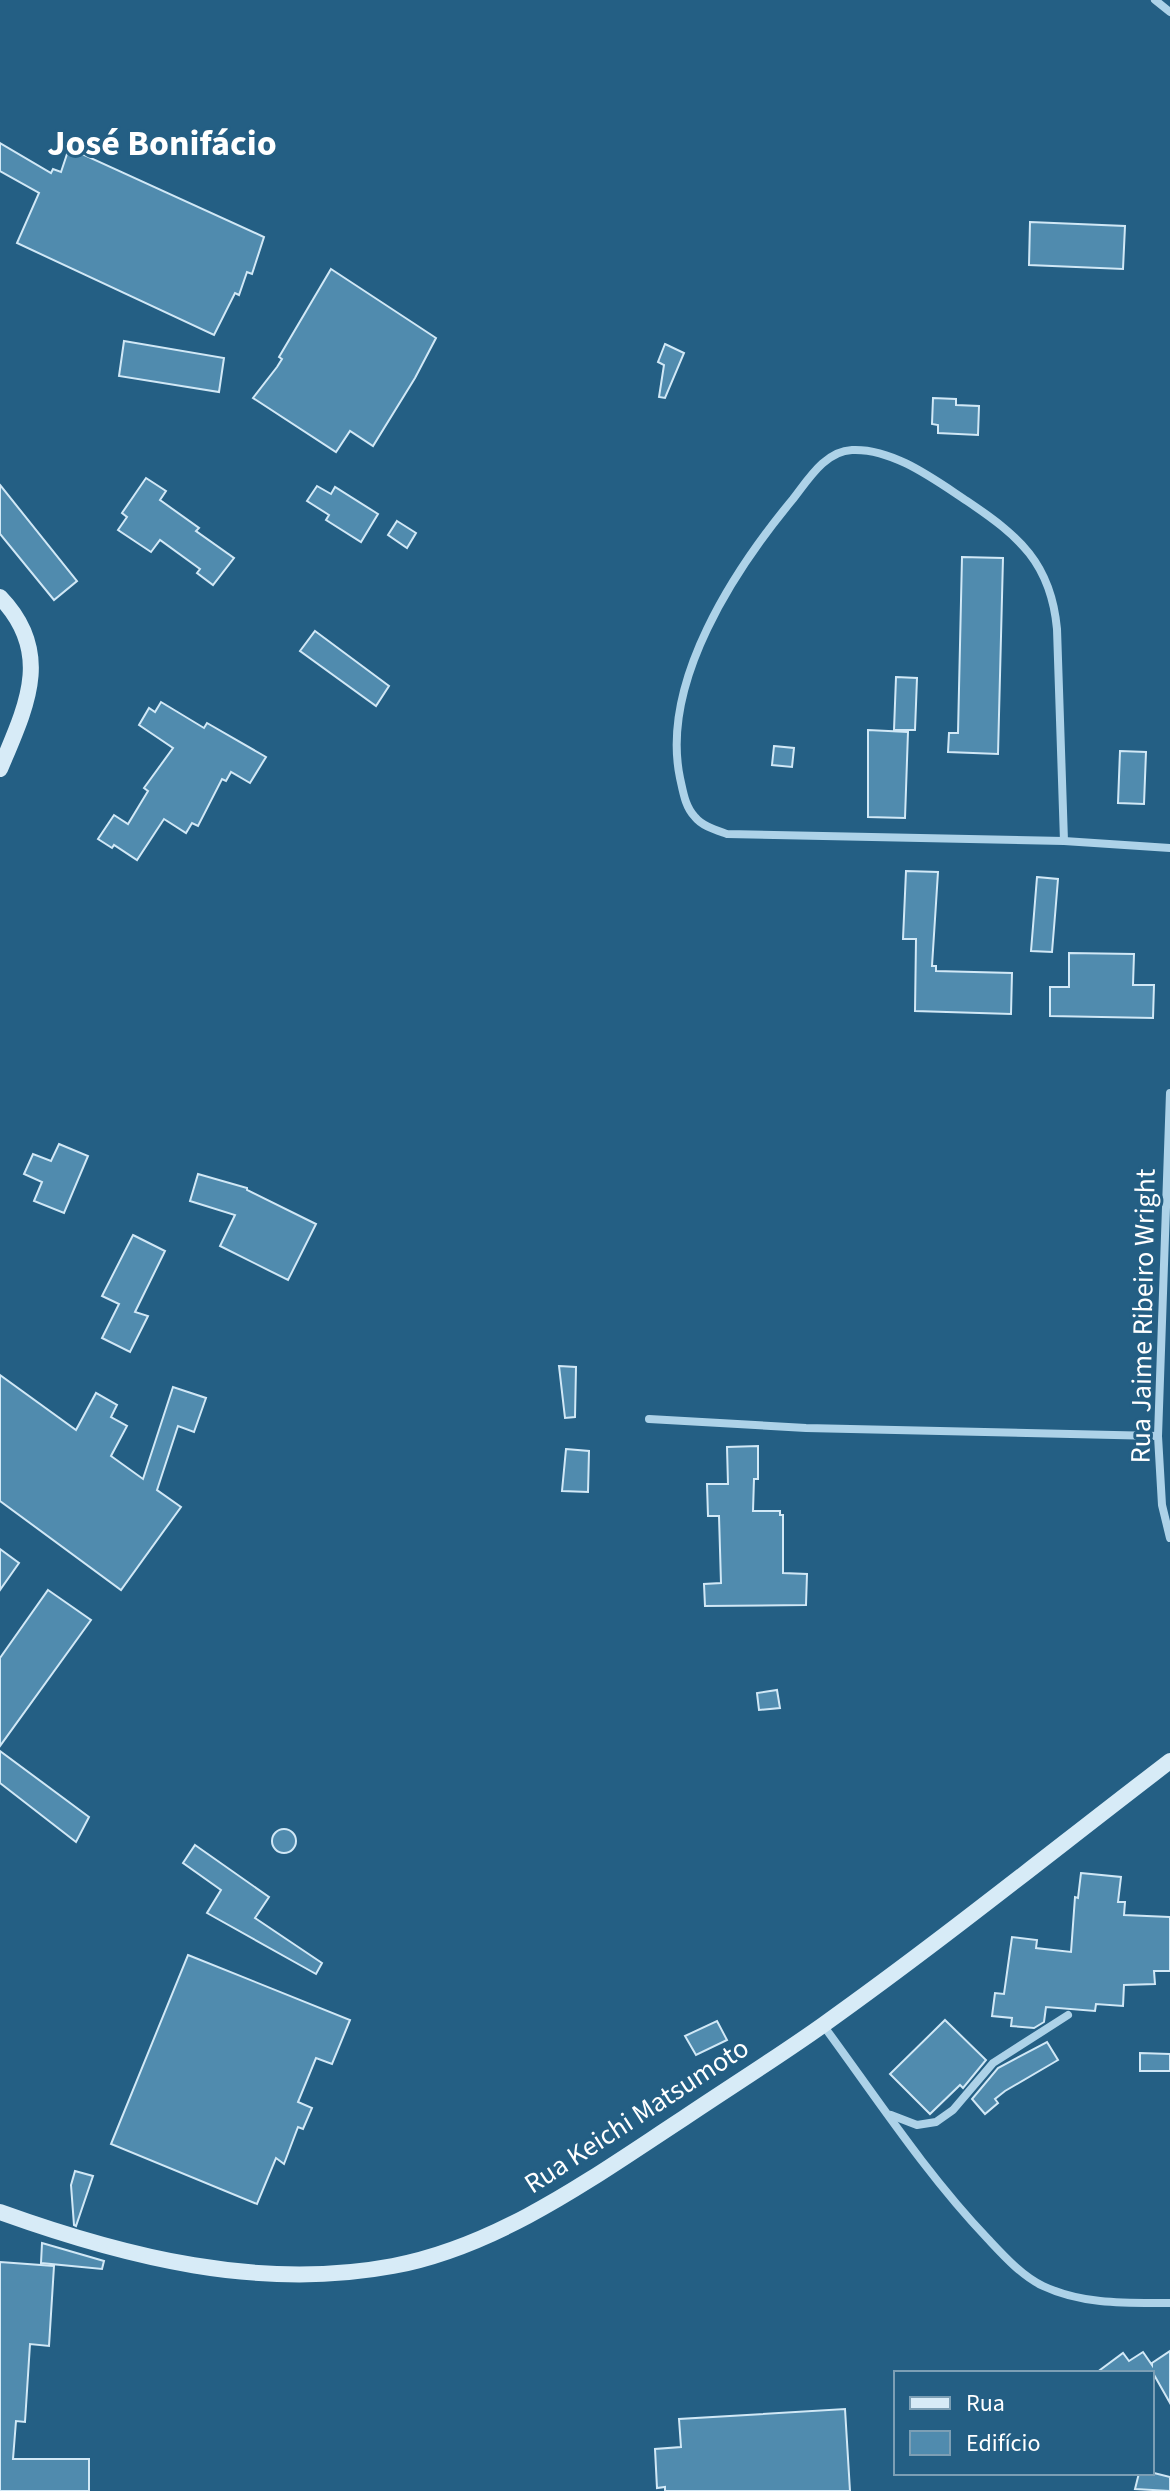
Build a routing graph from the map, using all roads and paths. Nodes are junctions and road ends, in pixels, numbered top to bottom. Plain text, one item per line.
1 (1155, 0) edge
2 (1170, 12) edge
3 (0, 597) edge
4 (0, 769) edge
5 (1064, 841) junction
6 (1170, 848) edge
7 (1170, 1093) edge
8 (649, 1419) dead end
9 (1158, 1436) junction
10 (1170, 1538) edge
11 (1170, 1761) edge
12 (1068, 2015) dead end
13 (823, 2025) junction
14 (887, 2112) junction
15 (0, 2212) edge
16 (1170, 2303) edge

1 - 2 street
3 - 4 main road
5 - 5 street
5 - 6 street
7 - 9 street, Rua Jaime Ribeiro Wright
8 - 9 street
9 - 10 street, Rua Jaime Ribeiro Wright
11 - 13 main road, Rua Keichi Matsumoto
12 - 14 street
13 - 14 street
13 - 15 main road, Rua Keichi Matsumoto
14 - 16 street

